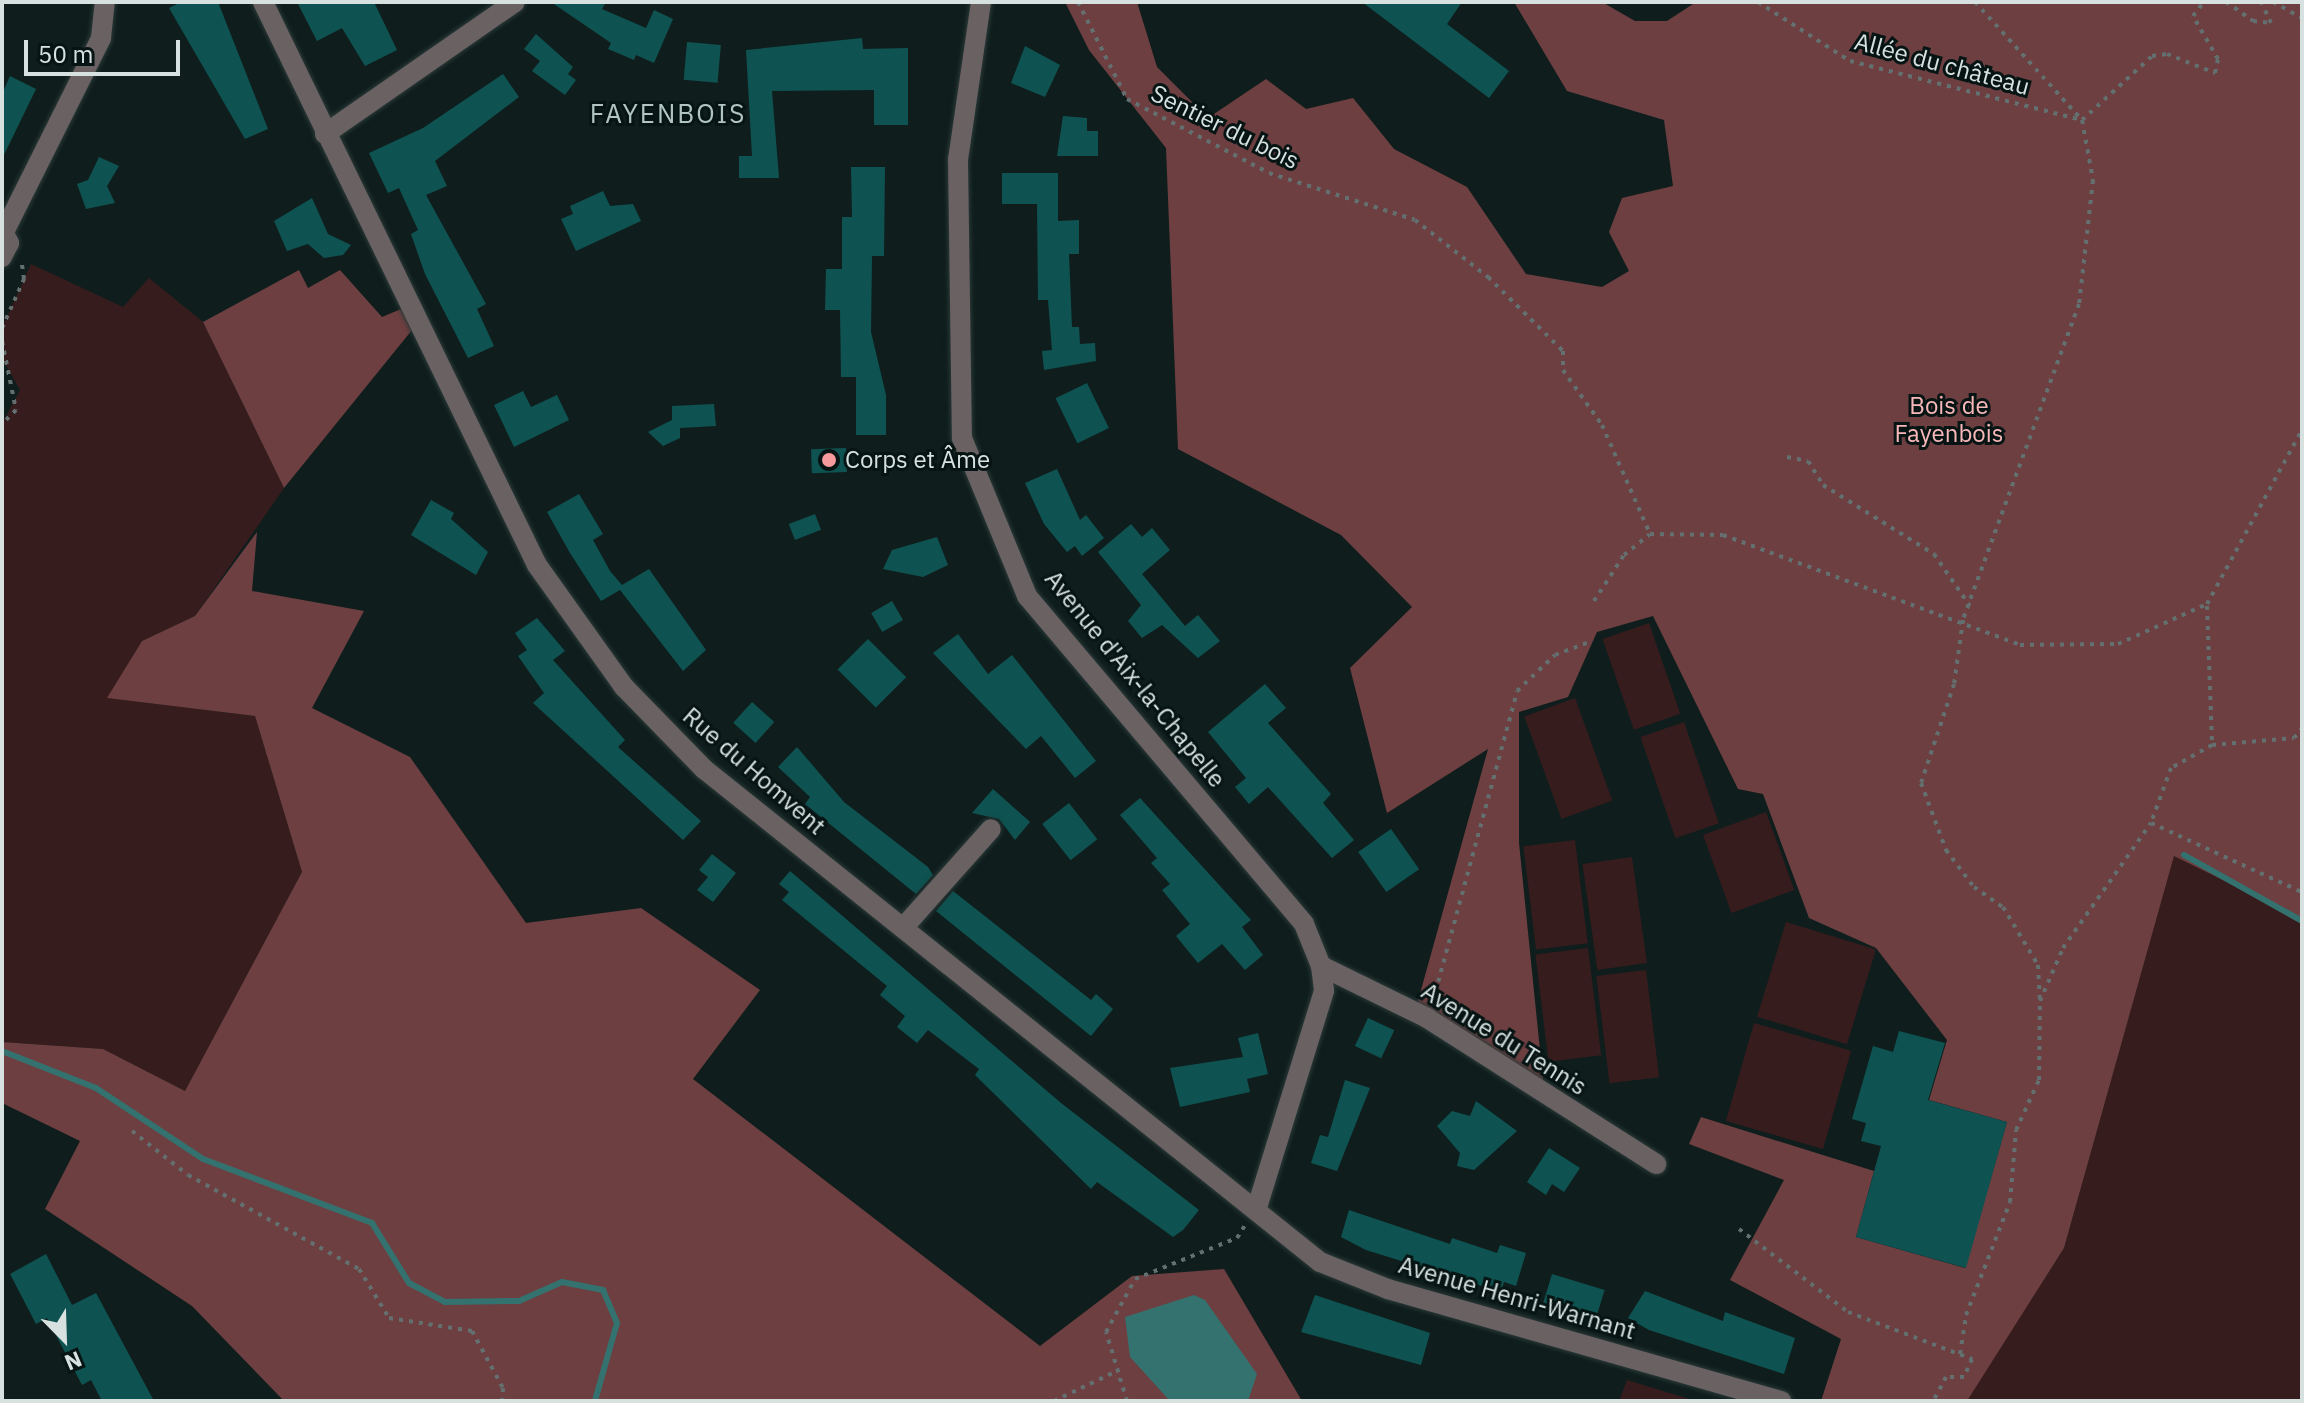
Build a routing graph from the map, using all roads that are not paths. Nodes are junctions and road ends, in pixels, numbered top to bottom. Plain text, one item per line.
1 (105, 2) edge
2 (263, 2) edge
3 (515, 2) edge
4 (981, 2) edge
5 (325, 134) junction
6 (3, 231) edge
7 (2, 257) edge
8 (991, 829) dead end
9 (903, 928) junction
10 (1321, 966) junction
11 (1656, 1164) dead end
12 (1256, 1210) junction
13 (1781, 1401) edge

1 - 6 street
2 - 5 street, Rue du Homvent
3 - 5 street
4 - 10 street, Avenue d'Aix-la-Chapelle
5 - 9 street, Rue du Homvent
6 - 7 street
8 - 9 street
9 - 12 street, Rue du Homvent
10 - 11 street, Avenue du Tennis
10 - 12 street, Avenue d'Aix-la-Chapelle
12 - 13 street, Avenue Henri-Warnant

